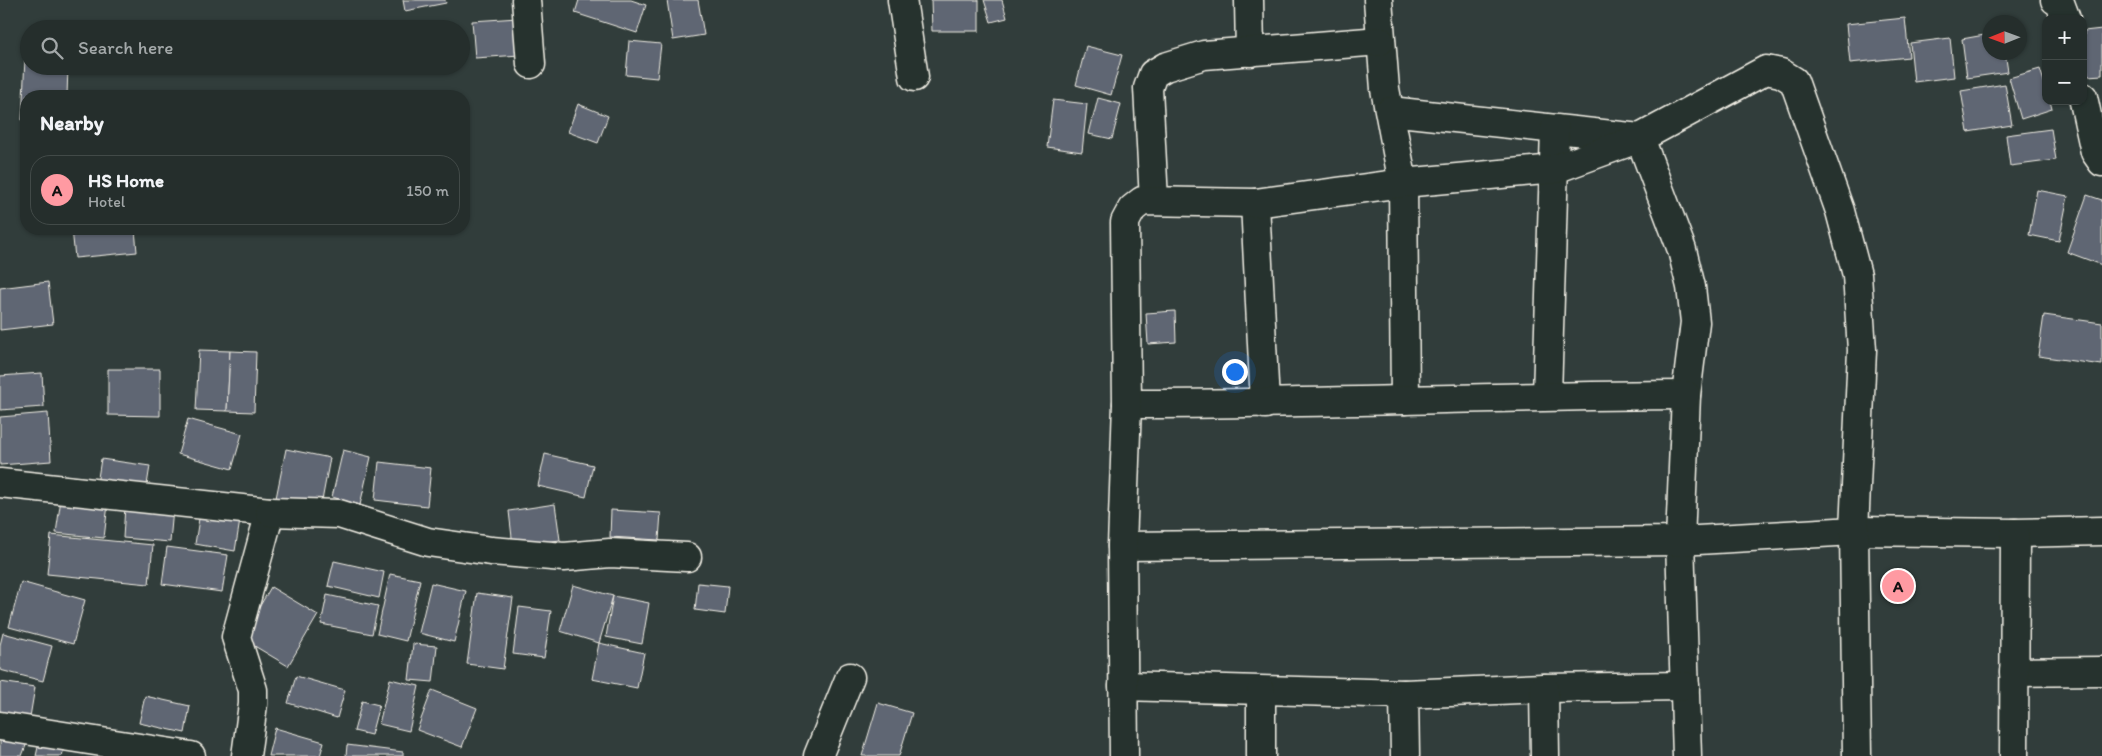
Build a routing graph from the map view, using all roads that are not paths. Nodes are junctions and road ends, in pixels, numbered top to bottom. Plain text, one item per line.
1 (526, 0) edge
2 (902, 0) edge
3 (1249, 0) edge
4 (1378, 0) edge
5 (2055, 0) edge
6 (2064, 15) edge
7 (1380, 41) junction
8 (1250, 52) junction
9 (531, 64) dead end
10 (914, 77) dead end
11 (2085, 105) edge
12 (1390, 111) junction
13 (1555, 128) junction
14 (1640, 138) junction
15 (2102, 162) edge
16 (1555, 169) junction
17 (1404, 183) junction
18 (1154, 200) junction
19 (1255, 203) junction
20 (1686, 395) junction
21 (1547, 396) junction
22 (1405, 400) junction
23 (1128, 404) junction
24 (1265, 404) junction
25 (0, 483) edge
26 (270, 512) junction
27 (1854, 531) junction
28 (2102, 531) edge
29 (2015, 533) junction
30 (1680, 540) junction
31 (1122, 546) junction
32 (687, 557) dead end
33 (2102, 671) edge
34 (2014, 672) junction
35 (850, 677) dead end
36 (1123, 686) junction
37 (1685, 686) junction
38 (1544, 688) junction
39 (1261, 692) junction
40 (1404, 694) junction
41 (0, 726) edge
42 (191, 756) edge
43 (246, 756) edge
44 (818, 756) edge
45 (1124, 756) edge
46 (1262, 756) edge
47 (1405, 756) edge
48 (1545, 756) edge
49 (1687, 756) edge
50 (1857, 756) edge
51 (2014, 756) edge

1 - 9 street
2 - 10 street
3 - 8 street
4 - 7 street
5 - 6 street
7 - 8 street
7 - 12 street
8 - 18 street
11 - 15 street
12 - 13 street
12 - 17 street
13 - 14 street
13 - 16 street
14 - 16 street
14 - 20 street
14 - 27 street
16 - 17 street
16 - 21 street
17 - 19 street
17 - 22 street
18 - 19 street
18 - 23 street
19 - 24 street
20 - 21 street
20 - 30 street
21 - 22 street
22 - 24 street
23 - 24 street
23 - 31 street
25 - 26 street
26 - 32 street
26 - 43 street
27 - 29 street
27 - 30 street
27 - 50 street
28 - 29 street
29 - 34 street
30 - 31 street
30 - 37 street
31 - 36 street
33 - 34 street
34 - 51 street
35 - 44 street
36 - 39 street
36 - 45 street
37 - 38 street
37 - 49 street
38 - 40 street
38 - 48 street
39 - 40 street
39 - 46 street
40 - 47 street
41 - 42 street

